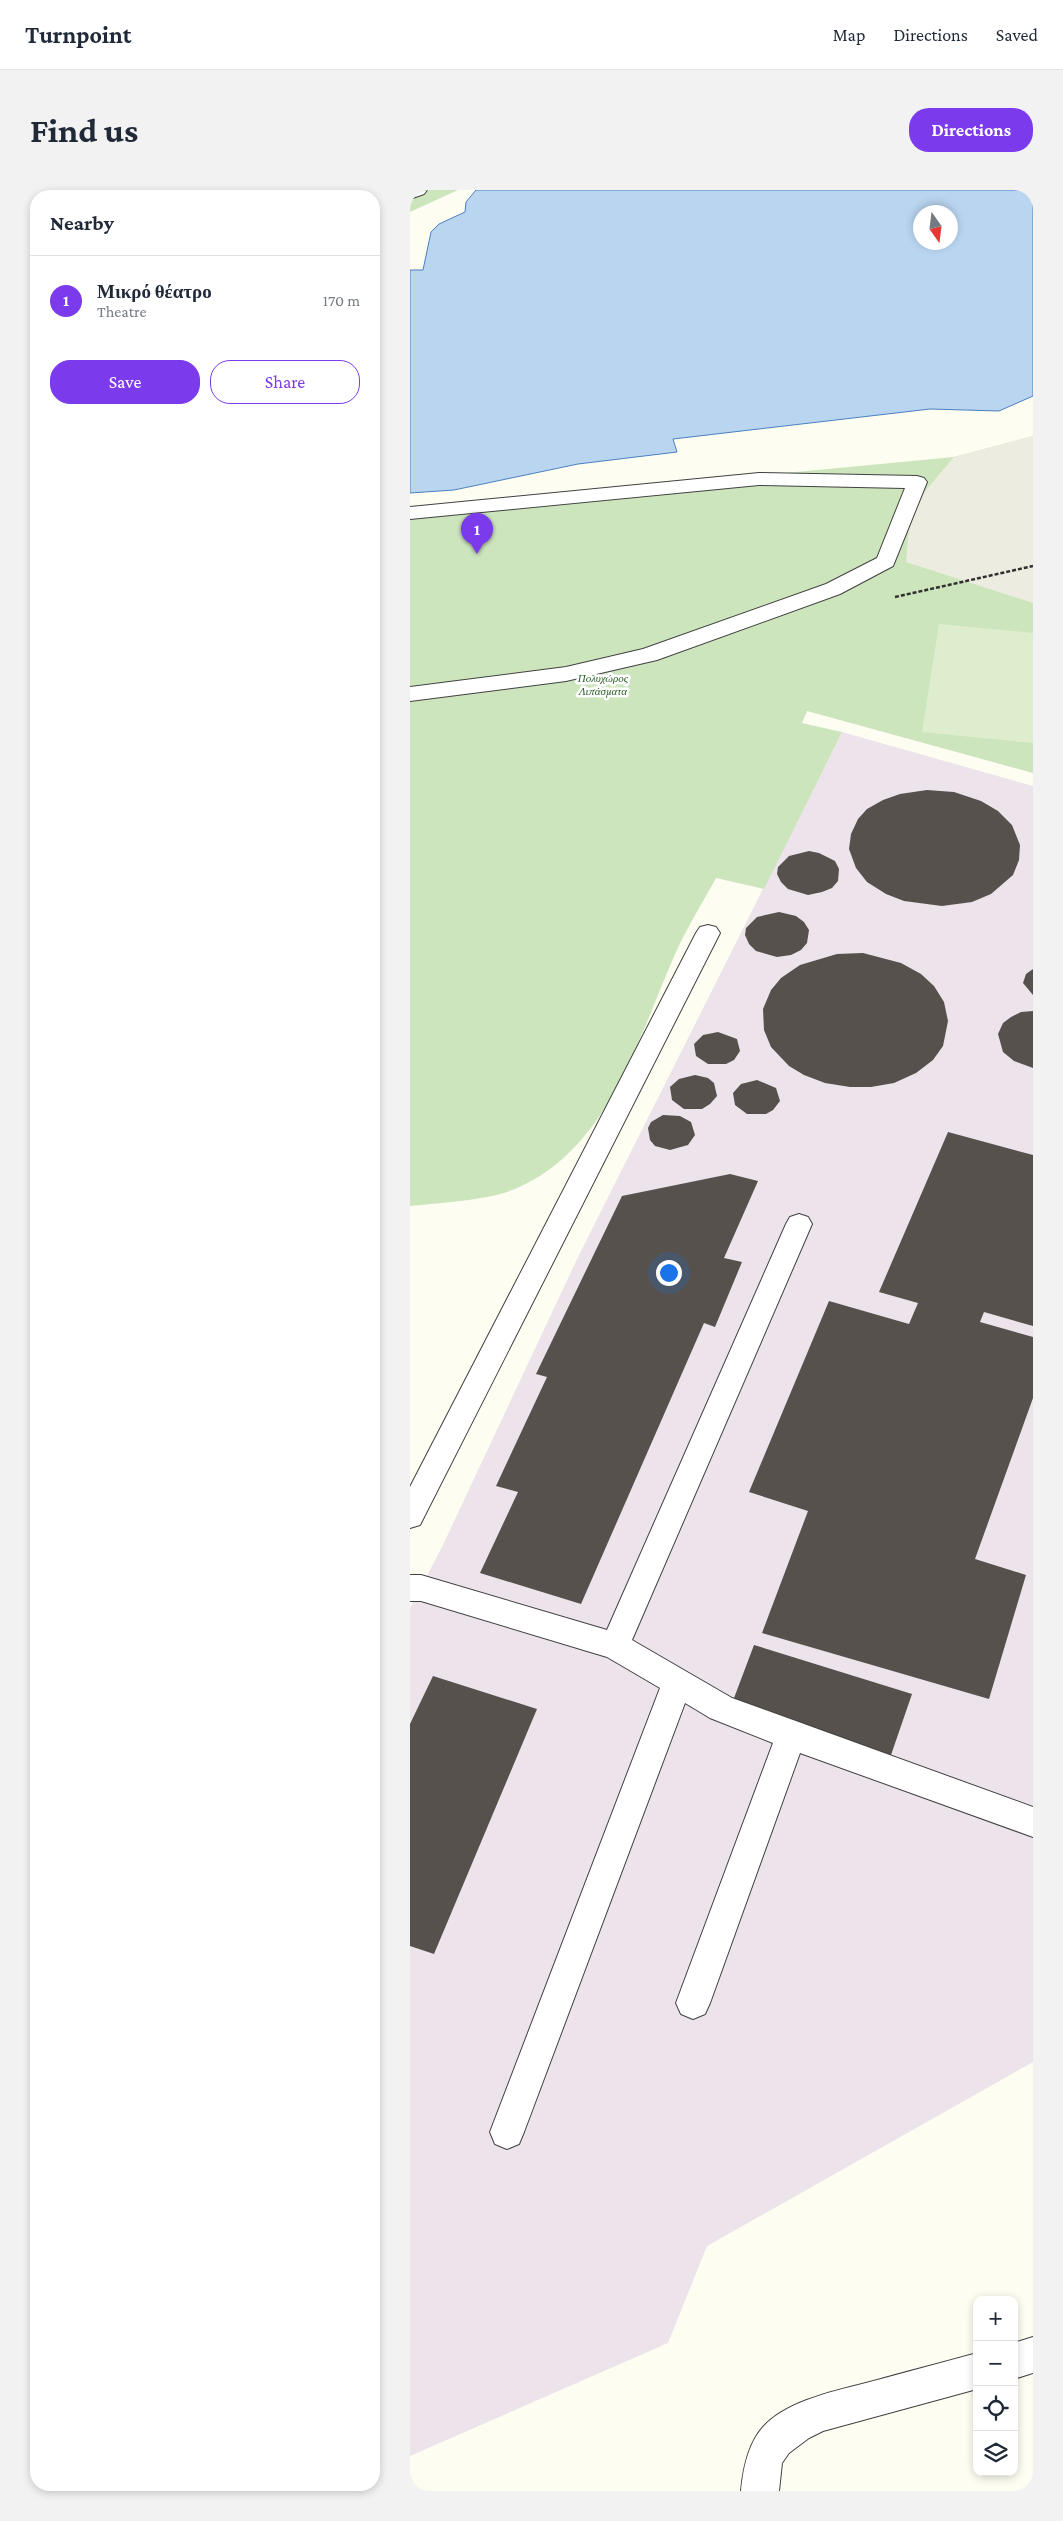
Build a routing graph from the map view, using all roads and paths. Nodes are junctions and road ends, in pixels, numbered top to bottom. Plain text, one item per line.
1 (418, 190) edge
2 (410, 194) edge
3 (410, 513) edge
4 (410, 694) edge
5 (708, 933) dead end
6 (800, 1224) dead end
7 (410, 1516) edge
8 (415, 1588) edge
9 (615, 1646) junction
10 (678, 1681) junction
11 (791, 1735) junction
12 (1033, 1822) edge
13 (693, 2003) dead end
14 (507, 2132) dead end
15 (1033, 2355) edge
16 (1018, 2359) edge
17 (973, 2372) edge
18 (760, 2491) edge

1 - 2 street
3 - 4 street
5 - 7 street
6 - 9 street
8 - 9 street
9 - 10 street
10 - 11 street
10 - 14 street
11 - 12 street
11 - 13 street
15 - 16 street
17 - 18 street

